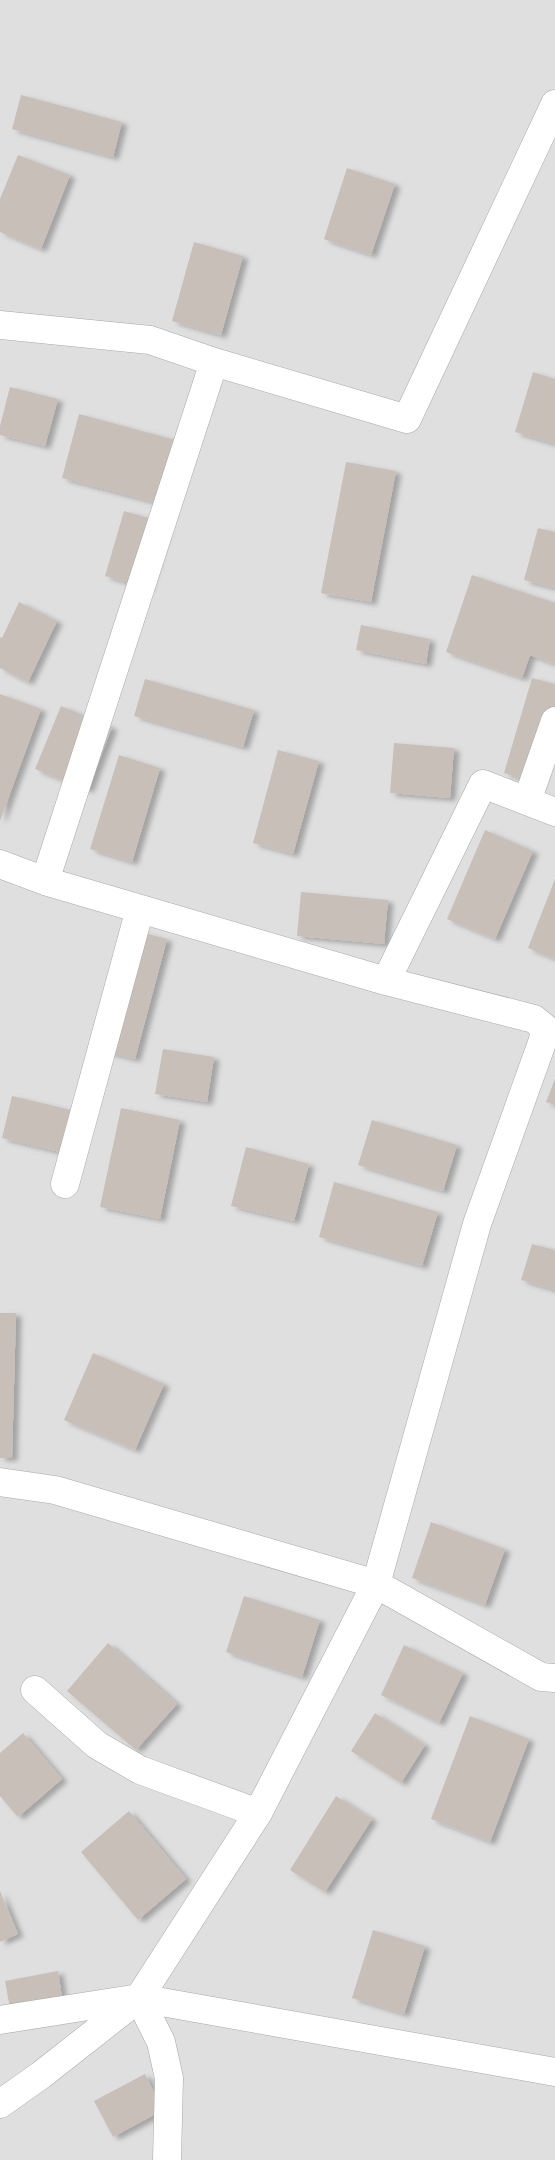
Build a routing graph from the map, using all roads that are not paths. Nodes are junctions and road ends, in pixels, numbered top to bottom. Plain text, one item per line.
1 (555, 104) edge
2 (0, 325) edge
3 (214, 362) junction
4 (555, 721) edge
5 (527, 800) junction
6 (555, 812) edge
7 (0, 864) edge
8 (45, 881) junction
9 (140, 909) junction
10 (386, 982) junction
11 (65, 1184) dead end
12 (0, 1482) edge
13 (376, 1584) junction
14 (555, 1678) edge
15 (35, 1690) dead end
16 (258, 1813) junction
17 (139, 1998) junction
18 (0, 2020) edge
19 (555, 2072) edge
20 (0, 2104) edge
21 (167, 2160) edge

1 - 3 street
2 - 3 street
3 - 8 street
4 - 5 street
5 - 6 street
5 - 10 street
7 - 8 street
8 - 9 street
9 - 10 street
9 - 11 street
10 - 13 street
12 - 13 street
13 - 14 street
13 - 16 street
15 - 16 street
16 - 17 street
17 - 18 street
17 - 19 street
17 - 20 street
17 - 21 street

